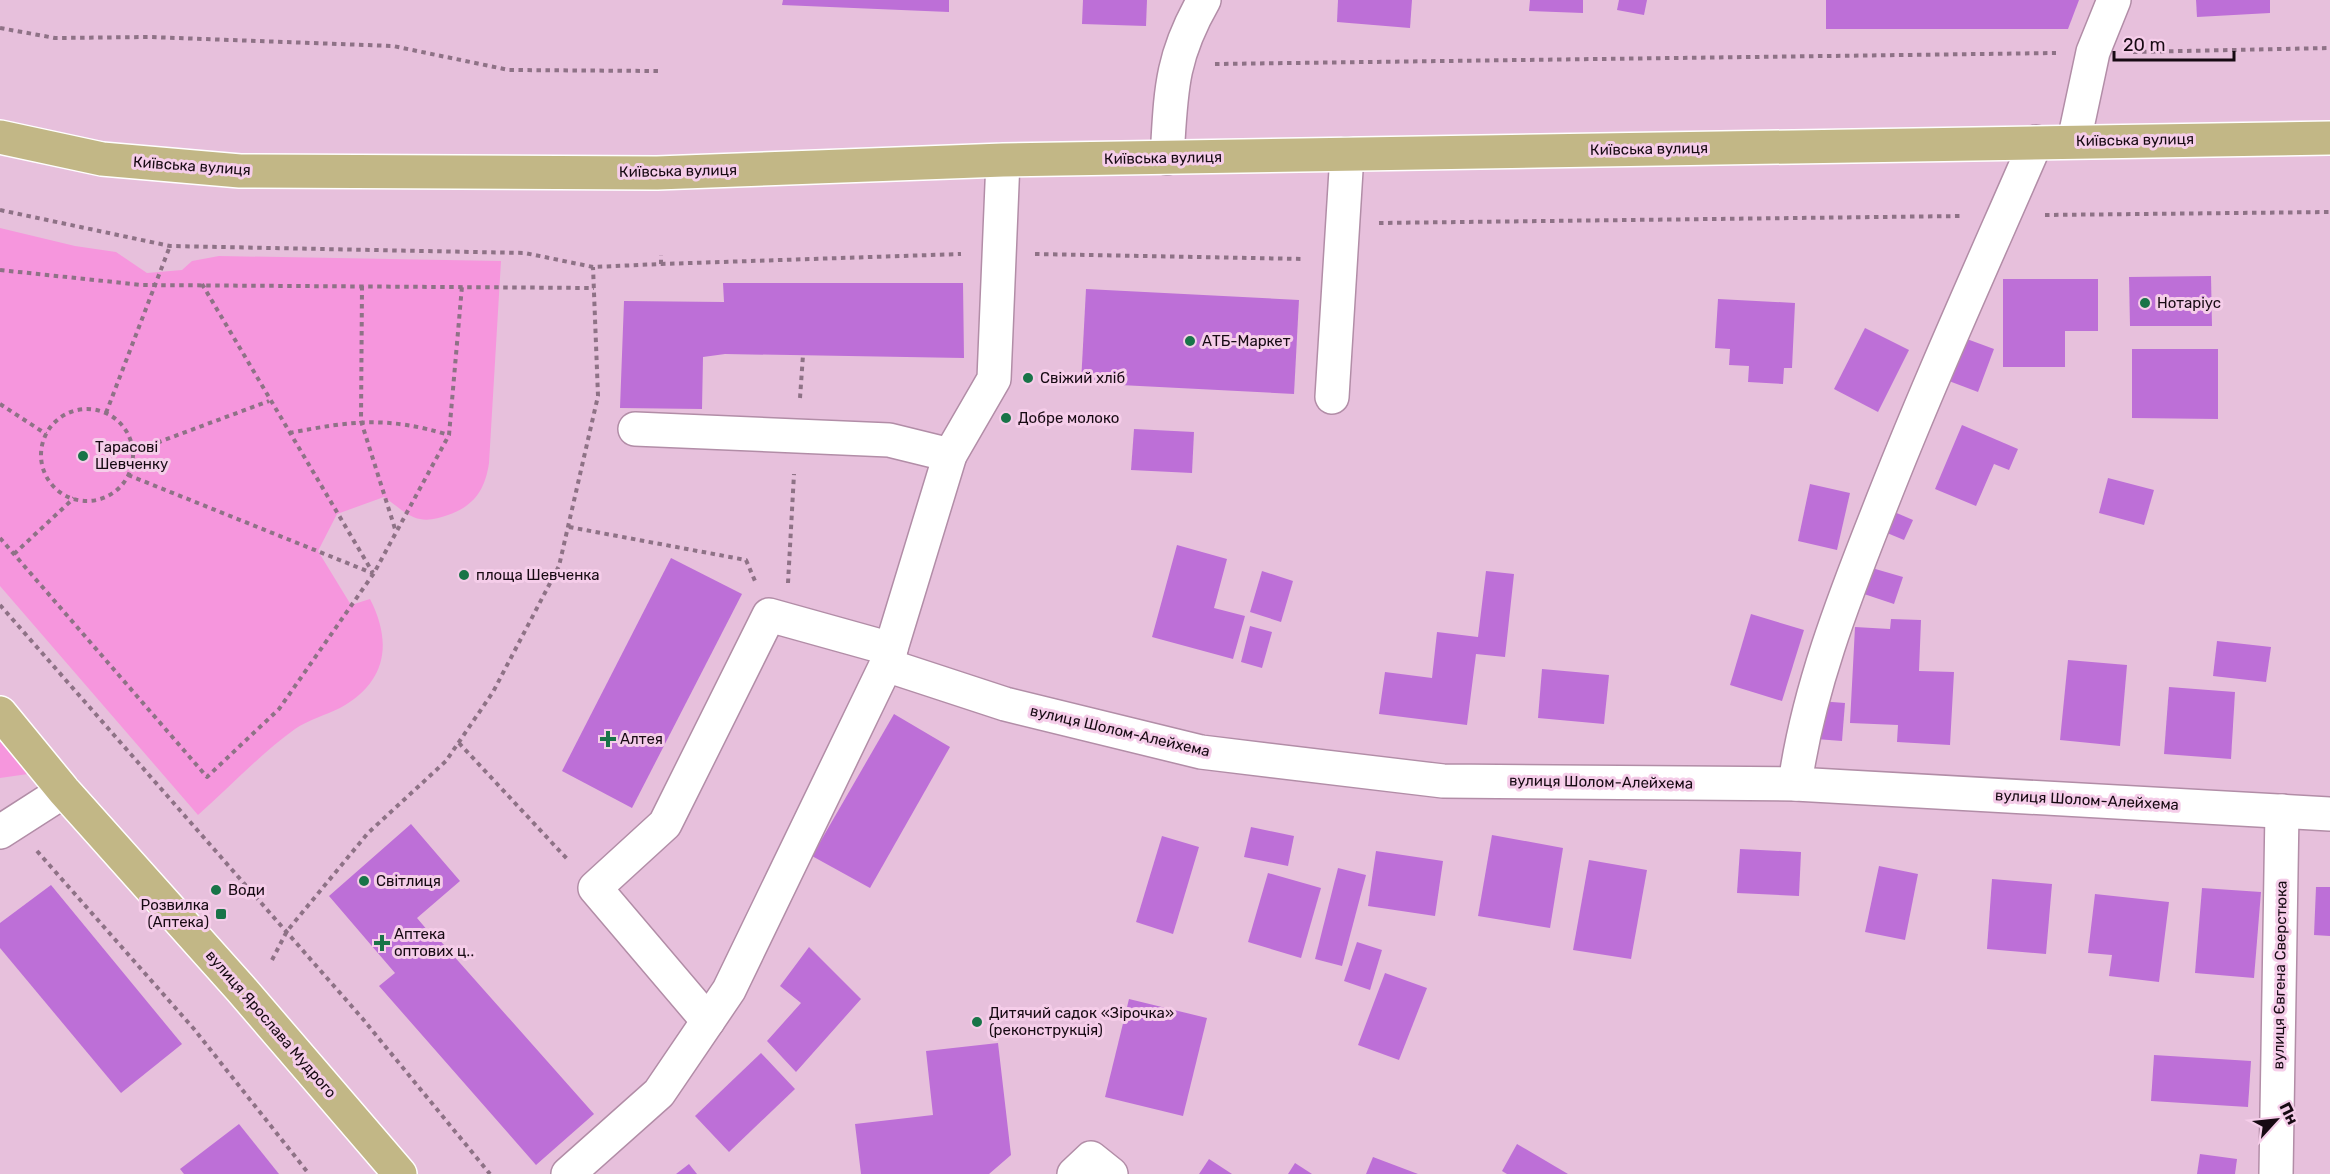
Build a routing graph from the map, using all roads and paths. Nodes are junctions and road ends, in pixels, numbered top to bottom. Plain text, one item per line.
1 (1204, 0) edge
2 (2114, 0) edge
3 (0, 28) edge
4 (2330, 48) edge
5 (2093, 52) junction
6 (1213, 64) dead end
7 (658, 71) dead end
8 (0, 137) edge
9 (2330, 138) edge
10 (2074, 141) junction
11 (2036, 142) junction
12 (1347, 154) junction
13 (1167, 158) junction
14 (1003, 160) junction
15 (0, 210) edge
16 (2330, 212) edge
17 (2032, 215) dead end
18 (1973, 216) dead end
19 (1342, 223) junction
20 (170, 246) junction
21 (661, 255) dead end
22 (593, 267) junction
23 (0, 270) edge
24 (157, 285) junction
25 (202, 285) junction
26 (362, 286) junction
27 (462, 286) junction
28 (594, 288) junction
29 (803, 355) dead end
30 (1332, 397) dead end
31 (269, 401) junction
32 (0, 404) edge
33 (106, 413) junction
34 (361, 421) junction
35 (635, 429) dead end
36 (288, 433) junction
37 (46, 434) junction
38 (449, 435) junction
39 (796, 436) junction
40 (132, 452) junction
41 (950, 455) junction
42 (128, 476) junction
43 (74, 498) junction
44 (569, 526) junction
45 (396, 533) junction
46 (0, 538) edge
47 (14, 554) junction
48 (374, 573) junction
49 (0, 605) edge
50 (778, 618) junction
51 (888, 657) junction
52 (0, 713) edge
53 (459, 743) junction
54 (1795, 784) junction
55 (64, 791) junction
56 (2282, 811) junction
57 (2330, 814) edge
58 (6, 828) edge
59 (595, 888) junction
60 (287, 931) junction
61 (272, 960) dead end
62 (708, 1021) junction
63 (309, 1174) edge
64 (400, 1174) edge
65 (490, 1174) edge
66 (568, 1174) edge
67 (1074, 1174) edge
68 (1111, 1174) edge
69 (2276, 1174) edge

1 - 13 street
2 - 5 street
3 - 7 path
4 - 5 path
5 - 6 path
5 - 10 street
8 - 14 main road, Київська вулиця
9 - 10 main road, Київська вулиця
10 - 11 main road, Київська вулиця
11 - 12 main road, Київська вулиця
11 - 54 street
12 - 13 main road, Київська вулиця
12 - 19 street
13 - 14 main road, Київська вулиця
14 - 41 street
15 - 20 path
16 - 17 path
18 - 19 path
19 - 30 street
20 - 22 path
20 - 24 path
21 - 22 path
22 - 28 path
23 - 24 path
24 - 25 path
24 - 33 path
25 - 26 path
25 - 31 path
26 - 27 path
26 - 34 path
27 - 28 path
27 - 38 path
28 - 44 path
29 - 39 path
31 - 36 path
31 - 40 path
32 - 37 path
33 - 37 path
33 - 40 path
34 - 36 path
34 - 38 path
34 - 45 path
35 - 39 street
36 - 48 path
37 - 43 path
38 - 45 path
39 - 41 street
39 - 50 path
40 - 42 path
41 - 51 street
42 - 43 path
42 - 48 path
43 - 47 path
44 - 50 path
44 - 53 path
45 - 48 path
46 - 47 path
47 - 48 path
49 - 60 path
50 - 51 street, вулиця Шолом-Алейхема
50 - 59 street
51 - 54 street, вулиця Шолом-Алейхема
51 - 62 street
52 - 55 main road, вулиця Ярослава Мудрого
53 - 59 path
53 - 60 path
54 - 56 street, вулиця Шолом-Алейхема
55 - 58 street
55 - 64 main road, вулиця Ярослава Мудрого
56 - 57 street, вулиця Шолом-Алейхема
56 - 69 street, вулиця Євгена Сверстюка
58 - 63 path
59 - 62 street
60 - 61 path
60 - 65 path
62 - 66 street
67 - 68 street

